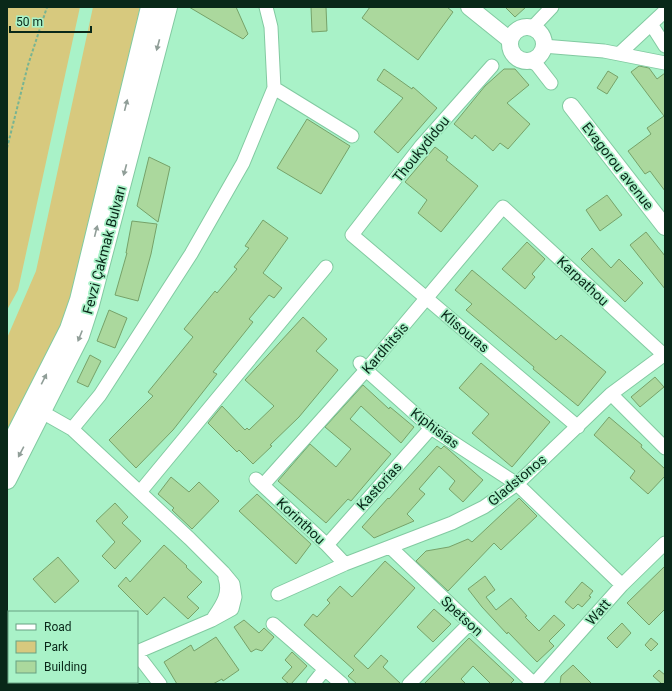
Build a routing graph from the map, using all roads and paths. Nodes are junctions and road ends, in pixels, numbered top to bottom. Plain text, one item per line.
1 (47, 7) edge
2 (150, 7) edge
3 (168, 7) edge
4 (266, 7) edge
5 (469, 7) edge
6 (552, 7) edge
7 (664, 12) dead end
8 (651, 24) junction
9 (532, 28) junction
10 (510, 40) junction
11 (543, 46) junction
12 (665, 46) edge
13 (620, 54) junction
14 (529, 60) junction
15 (665, 63) edge
16 (492, 66) dead end
17 (551, 83) dead end
18 (274, 88) junction
19 (571, 106) dead end
20 (352, 136) dead end
21 (7, 148) edge
22 (503, 207) joint
23 (665, 227) edge
24 (352, 235) joint
25 (326, 267) dead end
26 (427, 299) junction
27 (664, 354) edge
28 (363, 367) junction
29 (611, 394) junction
30 (37, 408) junction
31 (578, 427) junction
32 (431, 428) junction
33 (72, 429) junction
34 (665, 448) edge
35 (7, 451) edge
36 (7, 480) edge
37 (259, 482) joint
38 (517, 484) junction
39 (140, 492) junction
40 (665, 543) edge
41 (327, 545) junction
42 (390, 547) junction
43 (345, 564) junction
44 (622, 585) junction
45 (278, 594) dead end
46 (272, 624) dead end
47 (470, 624) junction
48 (138, 653) edge
49 (138, 654) edge
50 (325, 669) junction
51 (7, 682) edge
52 (9, 684) edge
53 (160, 684) edge
54 (313, 684) edge
55 (342, 684) edge
56 (409, 684) edge
57 (534, 684) edge

1 - 21 path
30 -> 2 main road, Fevzi Çakmak Bulvarı
3 -> 30 main road, Fevzi Çakmak Bulvarı
4 - 18 street
5 - 10 street
6 - 9 street
7 - 8 street
8 - 12 street
8 - 13 street
9 - 10 street
9 - 11 street
10 - 14 street
11 - 13 street
11 - 14 street
13 - 15 street
14 - 17 street
16 - 24 street, Thoukydidou
18 - 20 street
18 - 33 street
19 - 23 street, Evagorou avenue
22 - 26 street, Kardhitsis
22 - 27 street, Karpathou
24 - 26 street, Klisouras
25 - 39 street
26 - 28 street, Kardhitsis
26 - 31 street, Klisouras
27 - 29 street, Gladstonos
28 - 32 street, Kiphisias
28 - 37 street, Kardhitsis
29 - 31 street, Gladstonos
29 - 34 street
30 - 33 street
30 - 35 main road, Fevzi Çakmak Bulvarı
30 -> 36 main road, Fevzi Çakmak Bulvarı
31 - 38 street, Gladstonos
32 - 38 street, Kiphisias
32 - 41 street, Kastorias
33 - 39 street
37 - 41 street, Korinthou
38 - 42 street, Gladstonos
38 - 44 street, Kiphisias
39 - 48 street
40 - 44 street, Watt
41 - 43 street, Korinthou
42 - 43 street, Gladstonos
42 - 47 street, Spetson
43 - 45 street, Gladstonos
44 - 57 street, Watt
46 - 50 street
47 - 56 street
47 - 57 street, Spetson
49 - 53 street
50 - 54 street
50 - 55 street
51 - 52 street

